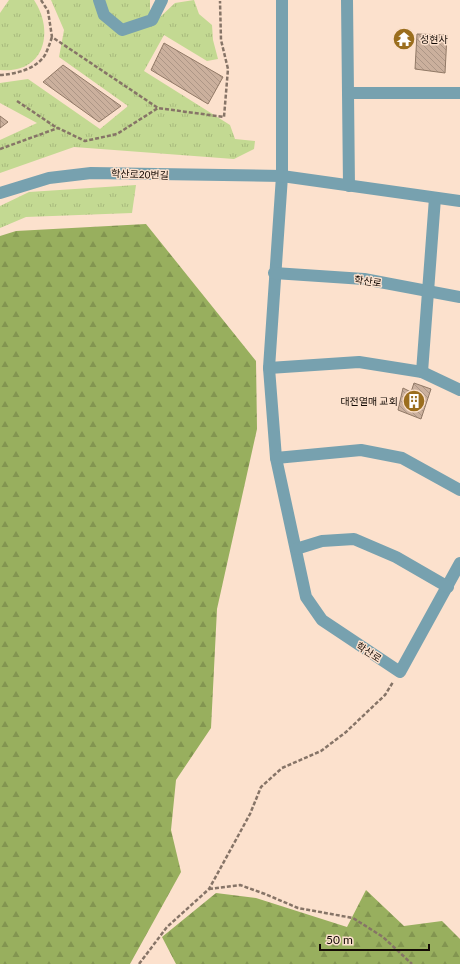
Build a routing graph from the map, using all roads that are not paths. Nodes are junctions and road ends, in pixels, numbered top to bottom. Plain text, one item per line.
1 (99, 0) edge
2 (162, 0) edge
3 (282, 0) edge
4 (347, 0) edge
5 (348, 93) junction
6 (460, 93) edge
7 (282, 176) junction
8 (349, 186) junction
9 (0, 193) edge
10 (435, 198) junction
11 (460, 201) edge
12 (274, 273) junction
13 (428, 291) junction
14 (460, 297) edge
15 (269, 368) junction
16 (422, 372) junction
17 (460, 390) edge
18 (276, 458) junction
19 (460, 490) edge
20 (296, 550) junction
21 (460, 563) edge
22 (448, 587) junction

1 - 2 street
3 - 7 street, 학산로
4 - 5 street
5 - 6 street
5 - 8 street
7 - 8 street
7 - 9 street, 학산로20번길
7 - 12 street, 학산로
8 - 10 street
10 - 11 street
10 - 13 street
12 - 13 street, 학산로
12 - 15 street, 학산로
13 - 14 street, 학산로
13 - 16 street
15 - 16 street
15 - 18 street, 학산로
16 - 17 street
18 - 19 street
18 - 20 street, 학산로
20 - 22 street
20 - 22 street, 학산로
21 - 22 street

